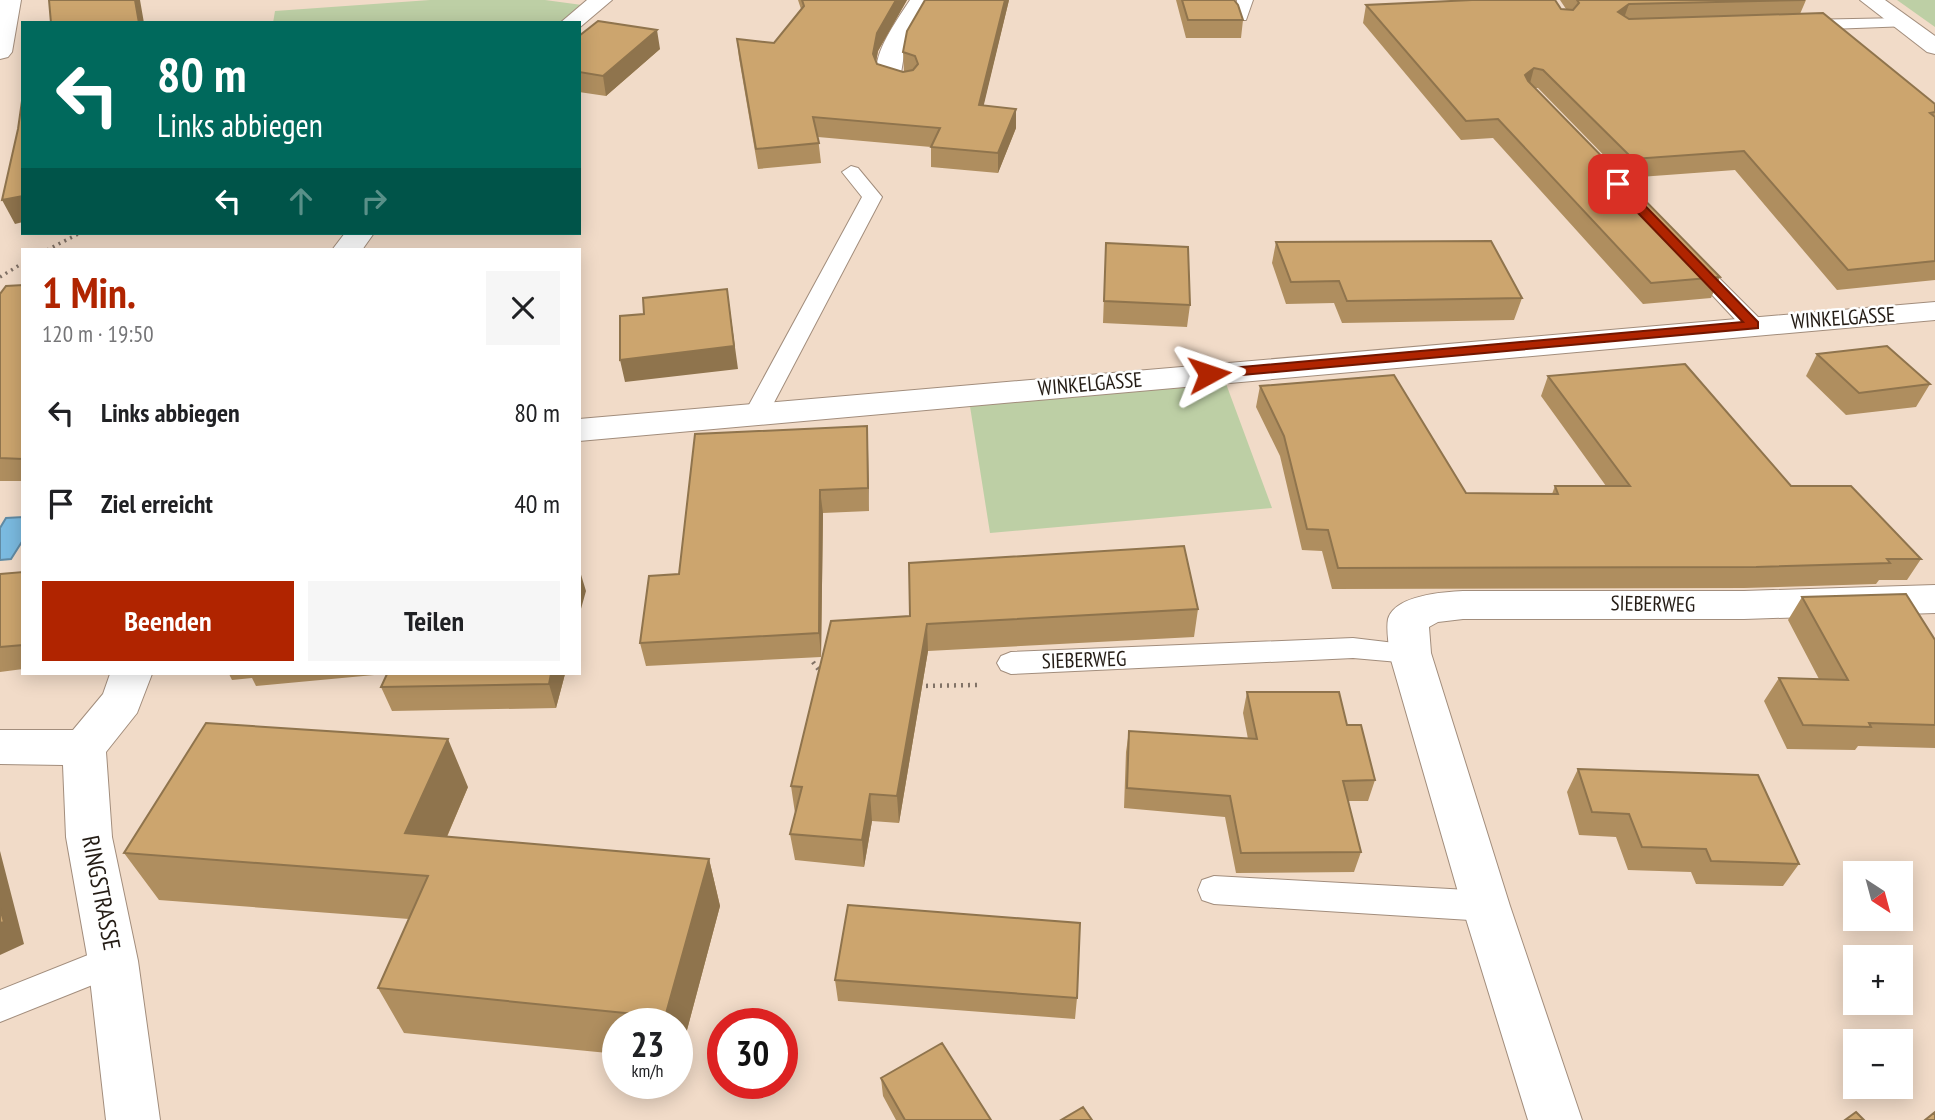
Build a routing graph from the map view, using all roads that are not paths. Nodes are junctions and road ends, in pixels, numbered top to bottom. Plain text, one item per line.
1 (10, 0) edge
2 (601, 0) edge
3 (922, 0) edge
4 (1245, 0) edge
5 (1871, 0) edge
6 (1241, 17) edge
7 (574, 21) edge
8 (1903, 23) junction
9 (1790, 26) edge
10 (1935, 47) edge
11 (0, 52) edge
12 (904, 80) edge
13 (851, 172) dead end
14 (1676, 244) edge
15 (1935, 311) edge
16 (1753, 325) junction
17 (756, 414) junction
18 (581, 430) edge
19 (1935, 599) edge
20 (1410, 653) junction
21 (1011, 663) dead end
22 (131, 675) edge
23 (0, 747) edge
24 (84, 748) junction
25 (1214, 890) dead end
26 (1486, 906) junction
27 (113, 961) junction
28 (0, 1006) edge
29 (133, 1120) edge
30 (1555, 1120) edge

1 - 11 street
2 - 7 street
3 - 12 street
4 - 6 lane
5 - 8 street
8 - 9 lane
8 - 10 street
13 - 17 lane
14 - 16 lane
15 - 16 street, WINKELGASSE
16 - 17 street, WINKELGASSE
17 - 18 street, WINKELGASSE
19 - 20 street, SIEBERWEG
20 - 21 lane, SIEBERWEG
20 - 26 street, SIEBERWEG
22 - 24 street
23 - 24 street
24 - 27 street, RINGSTRASSE
25 - 26 lane
26 - 30 street, SIEBERWEG
27 - 28 lane
27 - 29 street, RINGSTRASSE

